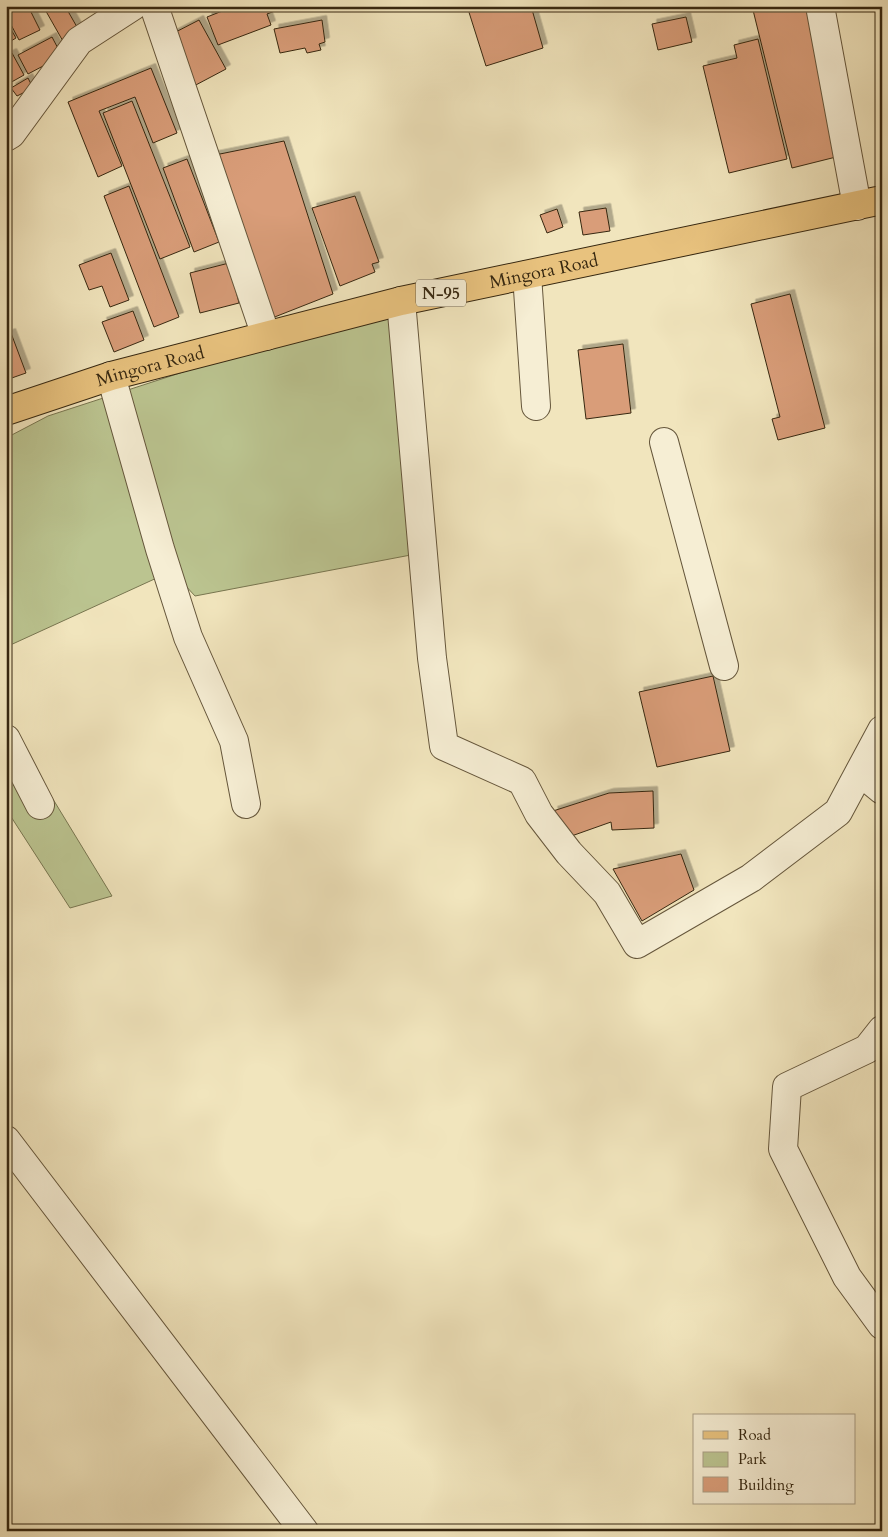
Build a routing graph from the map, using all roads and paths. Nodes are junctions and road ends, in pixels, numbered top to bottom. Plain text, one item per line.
1 (133, 6) edge
2 (154, 6) edge
3 (820, 6) edge
4 (6, 137) edge
5 (870, 203) edge
6 (527, 275) junction
7 (401, 301) junction
8 (266, 336) junction
9 (111, 376) junction
10 (536, 406) dead end
11 (6, 411) edge
12 (664, 442) dead end
13 (724, 666) dead end
14 (882, 730) edge
15 (6, 739) edge
16 (860, 772) junction
17 (882, 790) edge
18 (246, 804) dead end
19 (40, 805) dead end
20 (882, 1030) edge
21 (6, 1140) edge
22 (882, 1325) edge
23 (304, 1531) edge

1 - 4 street
2 - 8 street
3 - 5 street
5 - 6 main road, Mingora Road / N-95
6 - 7 main road, Mingora Road / N-95
6 - 10 street
7 - 8 main road, Mingora Road / N-95
7 - 16 street
8 - 9 main road, Mingora Road / N-95
9 - 11 main road, Mingora Road / N-95
9 - 18 street
12 - 13 street
14 - 16 street
15 - 19 street
16 - 17 street
20 - 22 street
21 - 23 street

